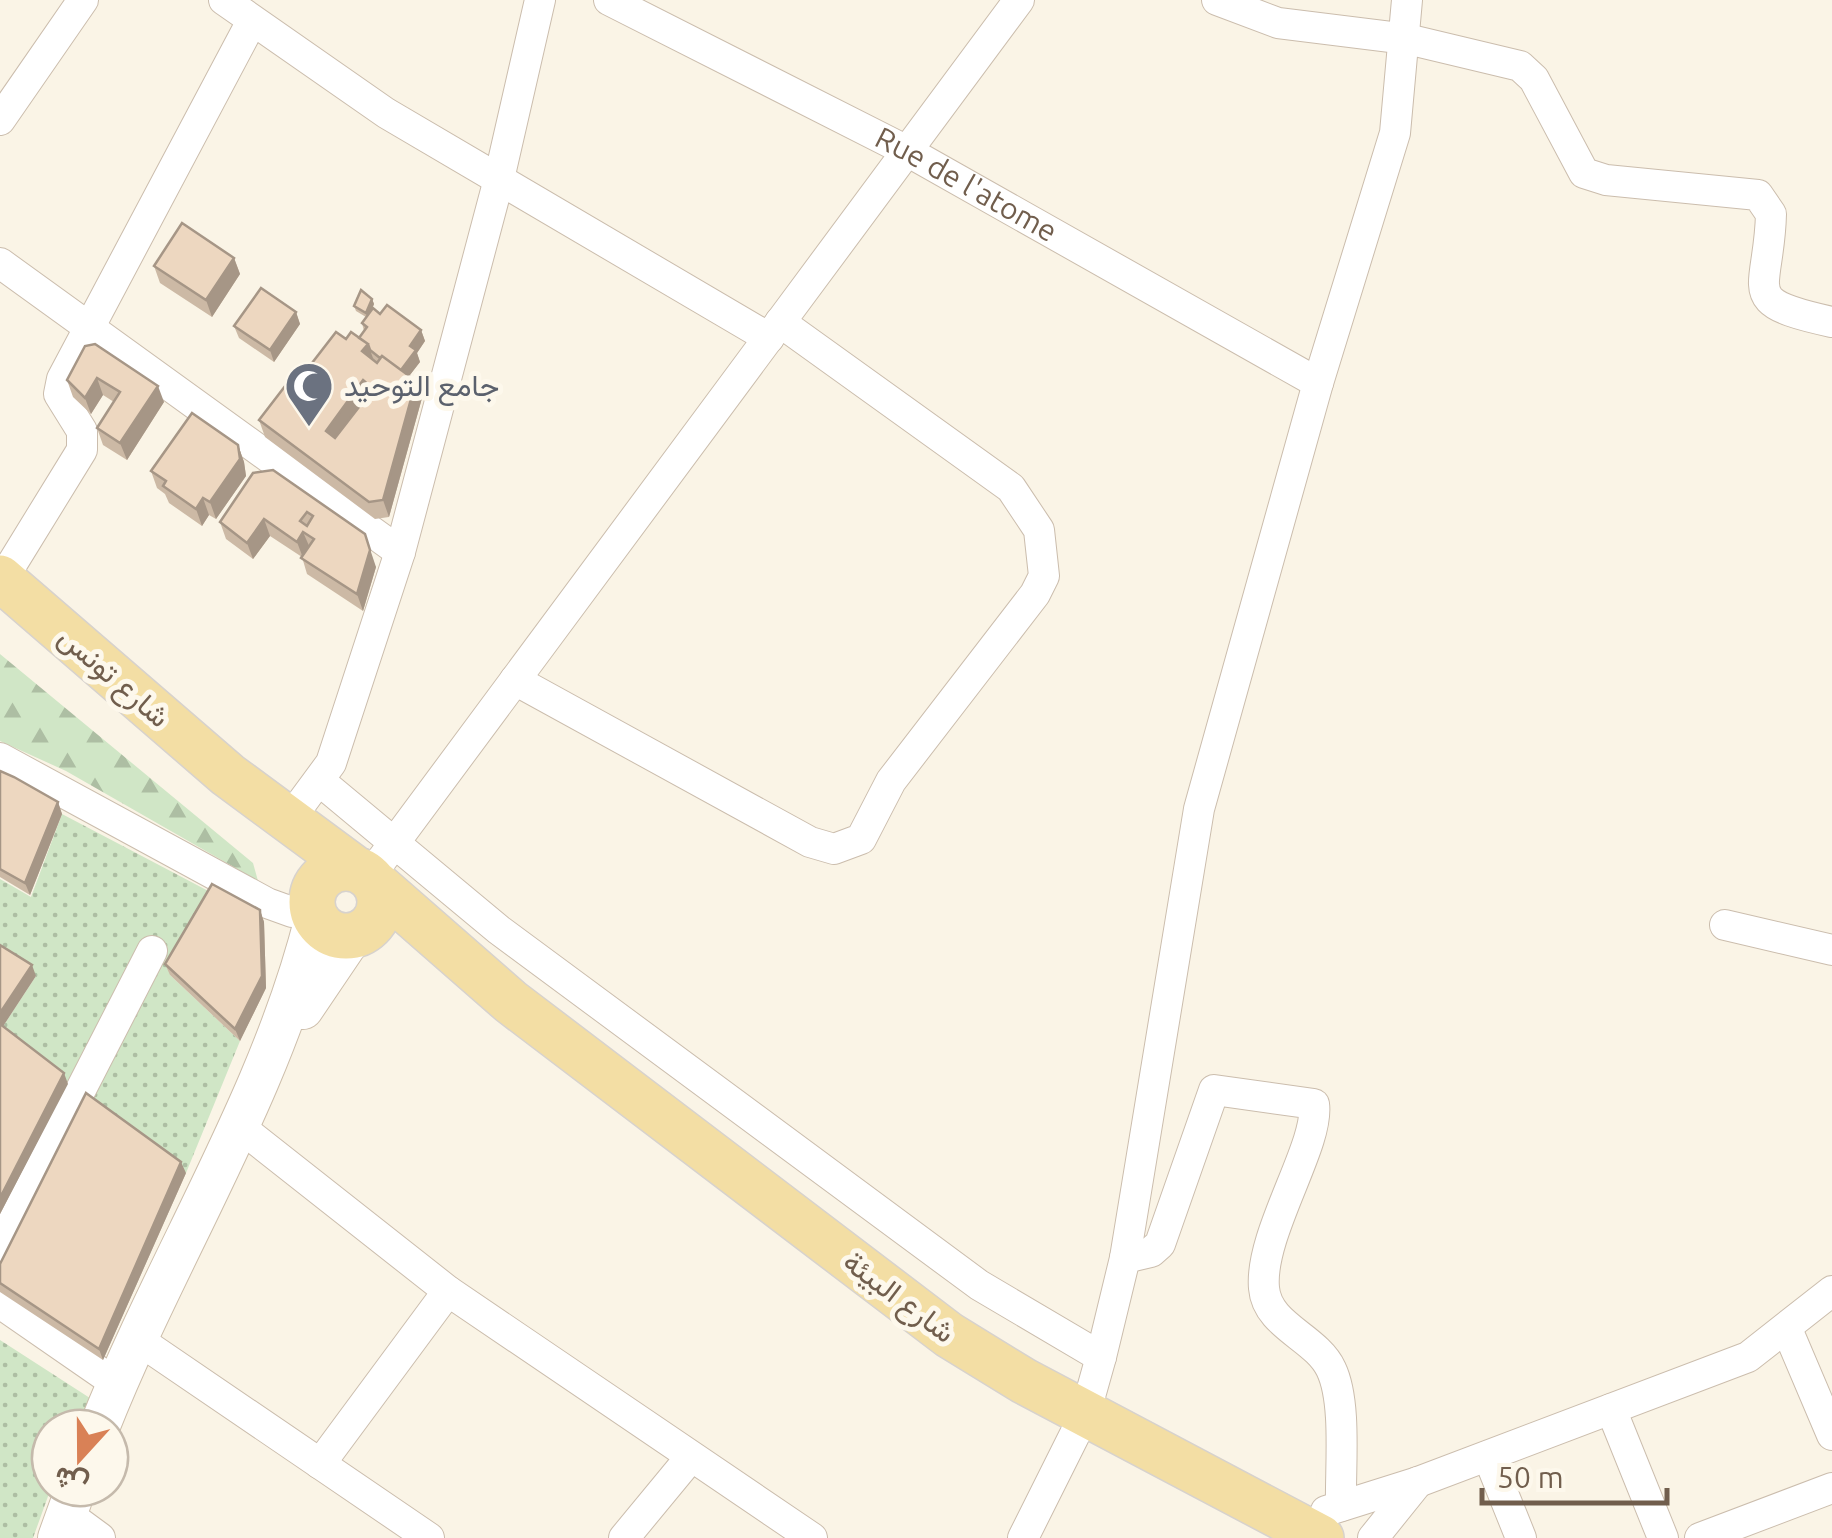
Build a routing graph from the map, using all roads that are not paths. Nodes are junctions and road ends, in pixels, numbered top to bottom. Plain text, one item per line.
1 (83, 0) edge
2 (224, 0) edge
3 (540, 0) edge
4 (610, 0) edge
5 (1018, 0) edge
6 (1217, 0) edge
7 (1408, 0) edge
8 (252, 21) junction
9 (1407, 39) junction
10 (0, 120) edge
11 (907, 152) junction
12 (499, 178) junction
13 (0, 264) edge
14 (1832, 322) edge
15 (86, 326) junction
16 (774, 330) junction
17 (1318, 383) junction
18 (400, 552) junction
19 (1, 579) edge
20 (515, 680) junction
21 (0, 758) edge
22 (228, 776) junction
23 (321, 782) junction
24 (289, 820) junction
25 (373, 868) junction
26 (323, 913) junction
27 (1725, 925) dead end
28 (1832, 950) edge
29 (152, 951) dead end
30 (511, 1002) junction
31 (240, 1127) junction
32 (0, 1246) edge
33 (1124, 1258) junction
34 (1832, 1290) edge
35 (448, 1291) junction
36 (0, 1303) edge
37 (1787, 1330) junction
38 (137, 1340) junction
39 (1102, 1357) junction
40 (117, 1384) junction
41 (107, 1408) edge
42 (1611, 1409) junction
43 (1085, 1414) junction
44 (1832, 1436) edge
45 (1488, 1456) junction
46 (690, 1458) junction
47 (320, 1464) junction
48 (1418, 1482) junction
49 (1832, 1488) edge
50 (66, 1519) edge
51 (1319, 1522) edge
52 (100, 1538) edge
53 (429, 1538) edge
54 (624, 1538) edge
55 (812, 1538) edge
56 (1022, 1538) edge
57 (1374, 1538) edge
58 (1521, 1538) edge
59 (1663, 1538) edge
60 (1700, 1538) edge

1 - 10 street
2 - 8 street
3 - 12 street
4 - 11 street, Rue de l'atome
5 - 11 street
6 - 9 street
7 - 9 street
8 - 12 street
8 - 15 street
9 - 14 street
9 - 17 street
11 - 16 street
11 - 17 street, Rue de l'atome
12 - 16 street
12 - 18 street
13 - 15 street
15 - 18 street
15 - 19 street
16 - 20 street
16 - 20 street
17 - 33 street
18 - 23 street
19 - 22 main road, شارع تونس
20 - 25 street
21 - 26 street
22 - 24 main road, شارع تونس
22 - 26 main road, شارع تونس
23 - 24 street
23 - 25 street
24 - 25 main road, شارع تونس
25 - 26 main road
25 - 26 main road
25 - 30 main road, شارع البيئة
25 - 39 street
26 - 30 main road, شارع البيئة
26 - 31 street
27 - 28 street
29 - 32 street
30 - 43 main road, شارع البيئة
31 - 35 street
31 - 38 street
33 - 39 street
33 - 51 street
34 - 37 street
35 - 46 street
35 - 47 street
36 - 40 street
37 - 42 street
37 - 44 street
38 - 40 street
38 - 47 street
39 - 43 street
40 - 41 street
42 - 45 street
42 - 59 street
43 - 51 main road, شارع البيئة
43 - 56 street
45 - 48 street
45 - 58 street
46 - 54 street
46 - 55 street
47 - 53 street
48 - 51 street
48 - 57 street
49 - 60 street
50 - 52 street

